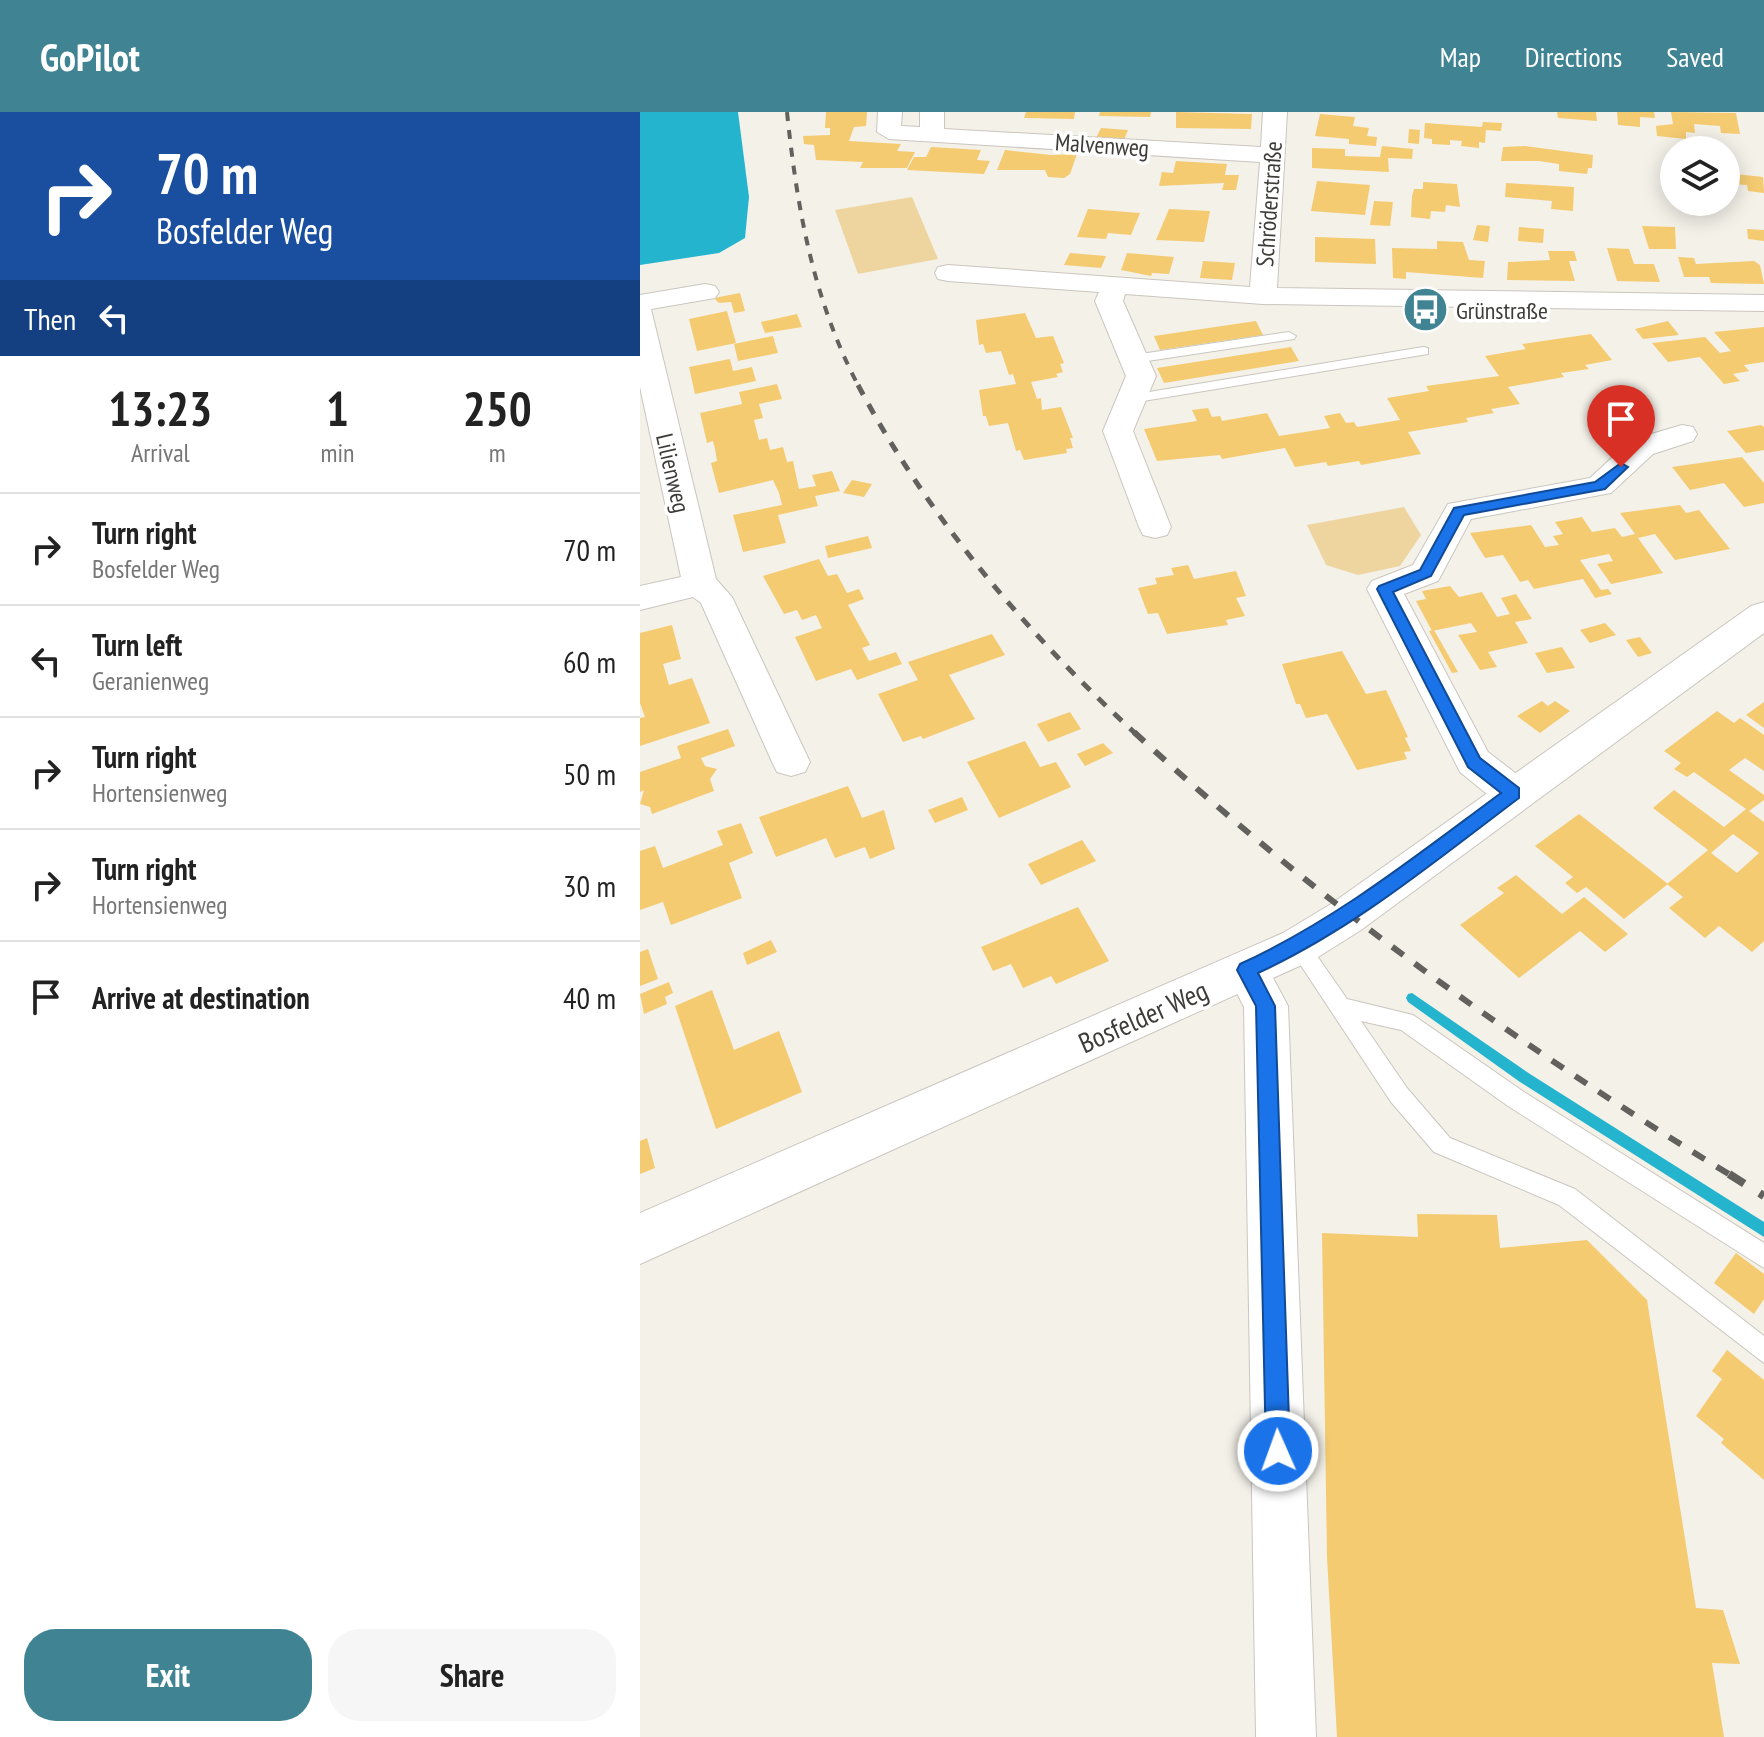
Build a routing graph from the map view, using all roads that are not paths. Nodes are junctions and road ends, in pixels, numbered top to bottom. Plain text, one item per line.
1 (890, 112) edge
2 (1275, 112) edge
3 (932, 123) edge
4 (1272, 155) junction
5 (948, 273) dead end
6 (1114, 288) junction
7 (705, 292) dead end
8 (1263, 296) junction
9 (640, 303) edge
10 (1764, 303) edge
11 (640, 314) edge
12 (1289, 336) dead end
13 (1423, 351) dead end
14 (1134, 359) junction
15 (647, 391) edge
16 (1131, 399) junction
17 (1682, 434) dead end
18 (673, 477) junction
19 (640, 484) edge
20 (1155, 527) dead end
21 (700, 584) junction
22 (640, 598) edge
23 (1764, 615) edge
24 (791, 762) dead end
25 (1513, 793) junction
26 (1299, 946) junction
27 (1247, 970) junction
28 (1340, 1007) junction
29 (640, 1239) edge
30 (1764, 1256) edge
31 (1764, 1351) edge
32 (1286, 1737) edge

1 - 3 street, Malvenweg
2 - 4 street, Schröderstraße
3 - 4 street, Malvenweg
4 - 8 street, Schröderstraße
5 - 6 street
6 - 8 street
6 - 14 street
7 - 9 street
8 - 10 street
11 - 15 street, Lilienweg
12 - 14 lane
13 - 16 lane
14 - 16 street
15 - 18 street, Lilienweg
16 - 20 street
17 - 25 street
18 - 19 street
18 - 21 street, Lilienweg
21 - 22 street
21 - 24 street, Lilienweg
23 - 25 street, Bosfelder Weg
25 - 26 street, Bosfelder Weg
26 - 27 street, Bosfelder Weg
26 - 28 lane
27 - 29 street, Bosfelder Weg
27 - 32 street
28 - 30 lane
28 - 31 lane

